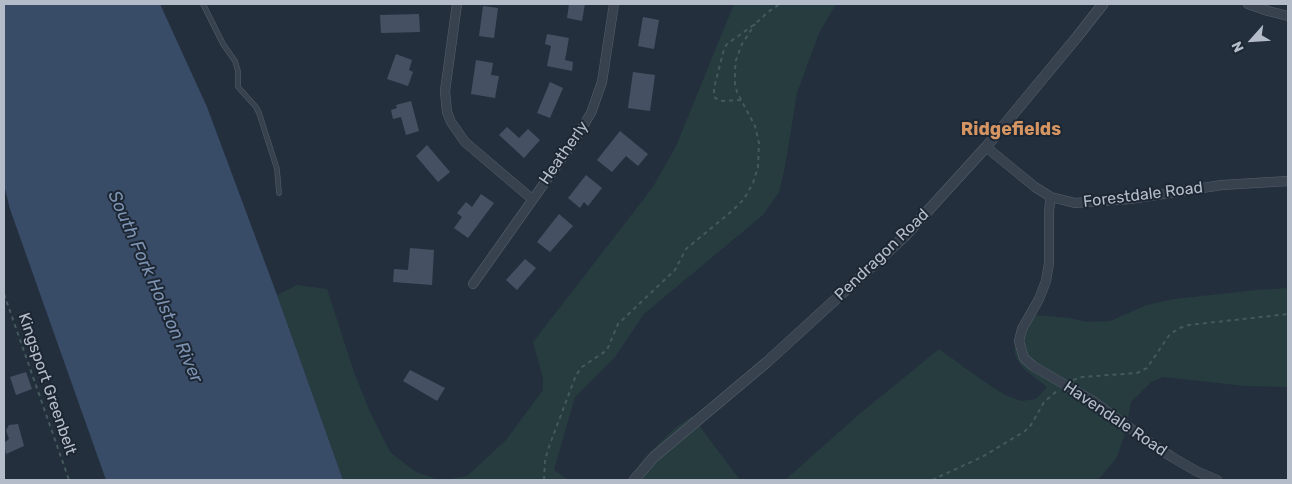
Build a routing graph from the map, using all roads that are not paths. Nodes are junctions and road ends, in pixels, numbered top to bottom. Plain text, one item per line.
1 (203, 4) edge
2 (456, 4) edge
3 (614, 4) edge
4 (1103, 4) edge
5 (1248, 4) edge
6 (1288, 16) edge
7 (986, 147) junction
8 (1288, 181) edge
9 (279, 193) dead end
10 (1051, 197) junction
11 (532, 199) junction
12 (473, 284) dead end
13 (1194, 476) edge
14 (634, 480) edge
15 (1217, 480) edge

1 - 9 lane
2 - 11 street
3 - 11 street, Heatherly
4 - 7 street, Pendragon Road
5 - 6 street
7 - 10 street, Forestdale Road
7 - 14 street, Pendragon Road
8 - 10 street, Forestdale Road
10 - 13 street, Havendale Road
11 - 12 street, Heatherly
13 - 15 street, Havendale Road

